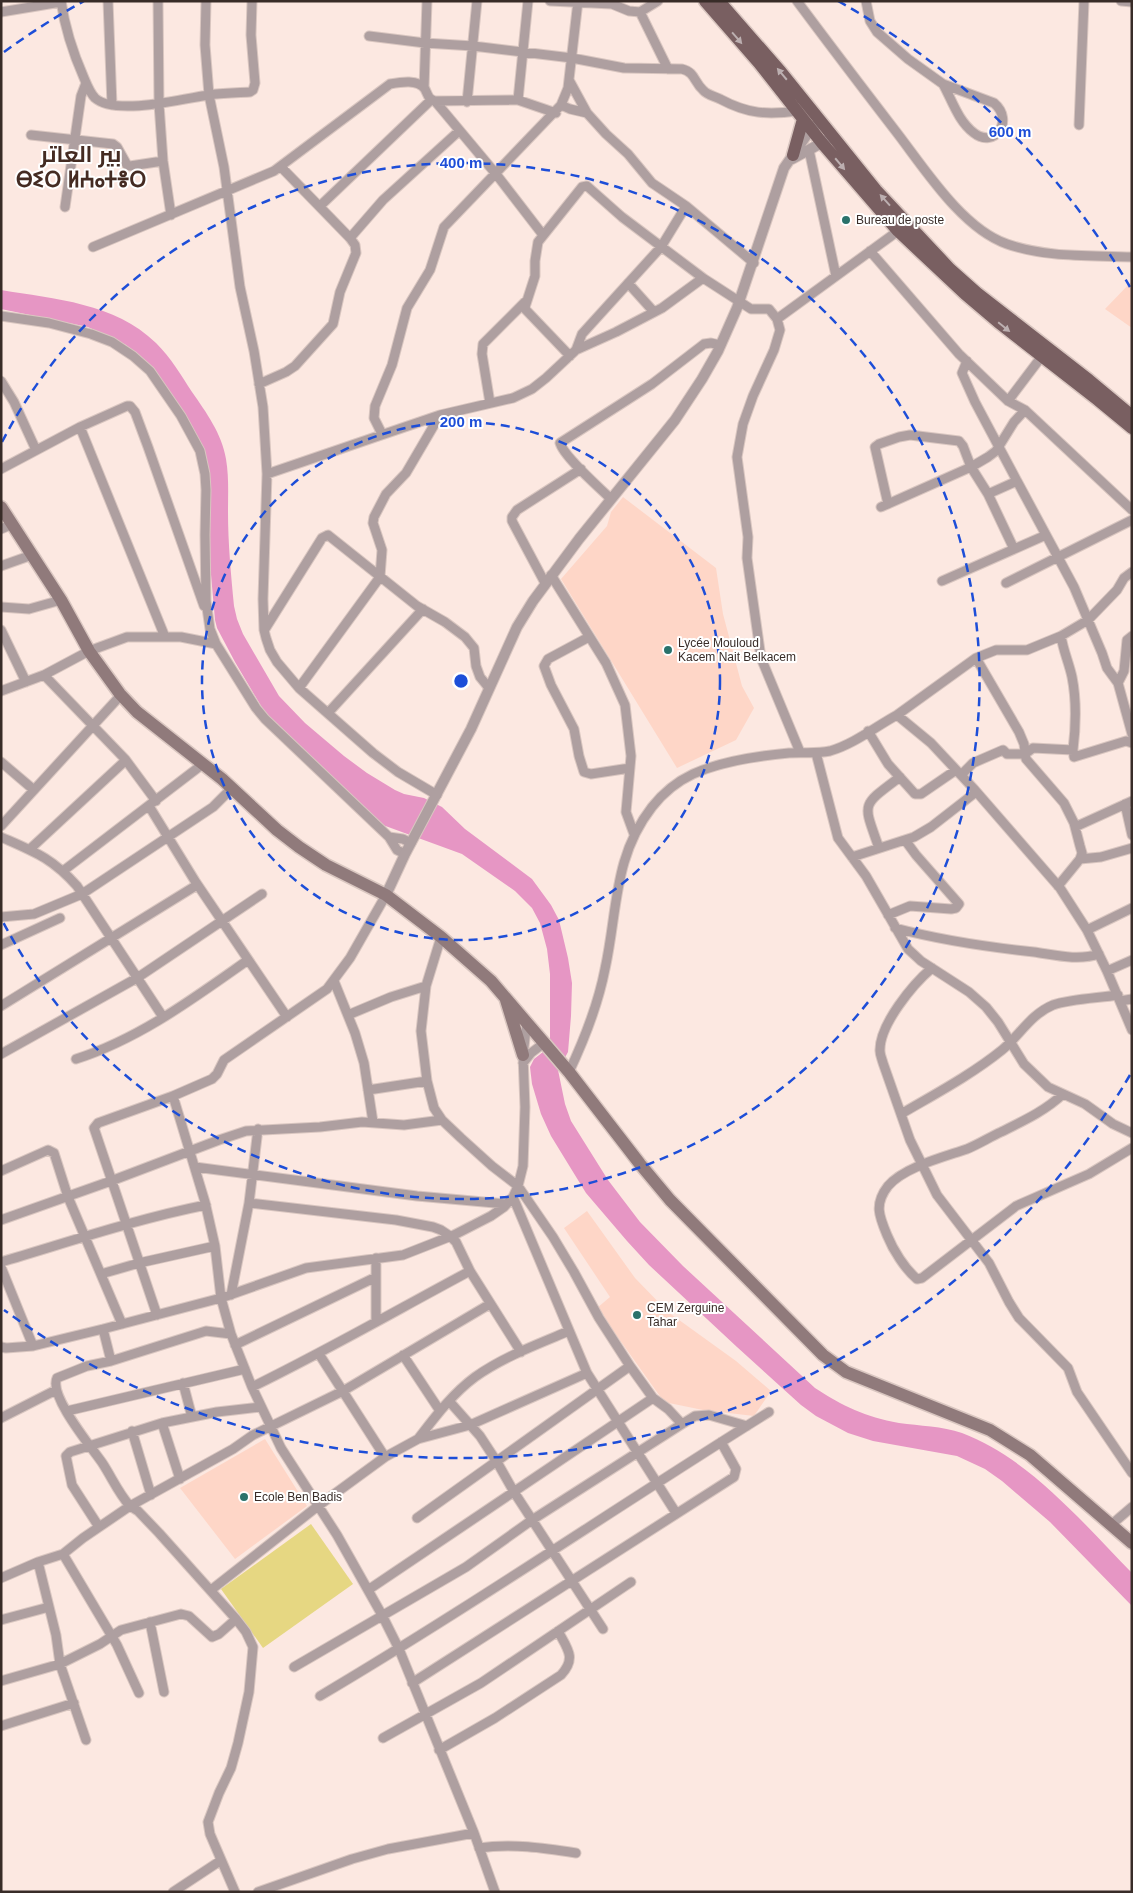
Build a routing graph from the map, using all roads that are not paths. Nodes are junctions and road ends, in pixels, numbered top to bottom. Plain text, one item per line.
1 (61, 1) edge
2 (108, 1) edge
3 (158, 1) edge
4 (206, 1) edge
5 (252, 1) edge
6 (427, 1) edge
7 (477, 1) edge
8 (528, 1) edge
9 (550, 1) edge
10 (658, 1) edge
11 (705, 1) edge
12 (719, 1) edge
13 (797, 1) edge
14 (866, 1) edge
15 (1084, 1) edge
16 (1122, 1) edge
17 (578, 2) edge
18 (1132, 2) edge
19 (1, 12) edge
20 (640, 12) junction
21 (369, 36) dead end
22 (425, 43) junction
23 (473, 46) junction
24 (522, 52) junction
25 (572, 58) junction
26 (668, 69) junction
27 (569, 80) junction
28 (86, 83) junction
29 (943, 84) junction
30 (424, 88) junction
31 (209, 95) junction
32 (518, 100) junction
33 (433, 101) junction
34 (467, 102) junction
35 (112, 104) junction
36 (159, 104) junction
37 (559, 109) junction
38 (587, 112) junction
39 (808, 120) junction
40 (1079, 125) dead end
41 (460, 131) junction
42 (31, 135) dead end
43 (74, 140) junction
44 (827, 140) junction
45 (809, 150) junction
46 (791, 158) junction
47 (163, 161) junction
48 (281, 167) junction
49 (496, 174) junction
50 (228, 192) junction
51 (64, 206) dead end
52 (320, 206) junction
53 (686, 206) junction
54 (171, 215) junction
55 (898, 231) junction
56 (543, 235) junction
57 (350, 238) junction
58 (92, 247) dead end
59 (661, 247) junction
60 (870, 252) junction
61 (1132, 257) edge
62 (754, 263) junction
63 (836, 276) junction
64 (703, 278) junction
65 (628, 283) junction
66 (740, 301) junction
67 (525, 302) junction
68 (654, 312) junction
69 (1, 316) edge
70 (778, 319) junction
71 (720, 345) junction
72 (573, 353) junction
73 (1045, 353) junction
74 (967, 361) junction
75 (1, 381) edge
76 (260, 384) junction
77 (490, 402) junction
78 (1008, 402) junction
79 (1025, 410) junction
80 (440, 415) junction
81 (1132, 416) edge
82 (80, 427) junction
83 (1132, 428) edge
84 (382, 434) junction
85 (999, 446) junction
86 (36, 450) junction
87 (971, 467) junction
88 (1, 468) edge
89 (581, 469) junction
90 (267, 474) junction
91 (1017, 481) junction
92 (988, 494) junction
93 (611, 499) junction
94 (1, 507) edge
95 (1132, 510) edge
96 (1132, 520) edge
97 (7, 527) edge
98 (1046, 534) junction
99 (1014, 549) junction
100 (32, 554) junction
101 (1058, 557) junction
102 (1, 566) edge
103 (1132, 572) edge
104 (380, 577) junction
105 (548, 579) junction
106 (942, 581) dead end
107 (1006, 584) dead end
108 (61, 600) junction
109 (1, 607) edge
110 (423, 609) junction
111 (207, 616) junction
112 (1088, 620) junction
113 (1, 630) edge
114 (264, 630) junction
115 (1061, 636) junction
116 (1132, 636) edge
117 (165, 637) junction
118 (589, 637) junction
119 (216, 644) junction
120 (89, 651) junction
121 (976, 658) junction
122 (44, 675) junction
123 (26, 682) junction
124 (1118, 683) junction
125 (299, 688) junction
126 (489, 688) junction
127 (1, 692) edge
128 (121, 695) junction
129 (1127, 699) edge
130 (328, 713) junction
131 (897, 715) junction
132 (93, 727) junction
133 (868, 731) junction
134 (1132, 734) edge
135 (1132, 744) edge
136 (1073, 750) junction
137 (800, 752) junction
138 (816, 753) junction
139 (1025, 754) junction
140 (125, 761) junction
141 (1, 762) edge
142 (203, 764) junction
143 (630, 768) junction
144 (959, 773) junction
145 (900, 777) junction
146 (232, 788) junction
147 (34, 790) junction
148 (976, 792) junction
149 (436, 798) junction
150 (1128, 802) edge
151 (152, 803) junction
152 (1, 826) edge
153 (1075, 827) junction
154 (634, 834) junction
155 (1132, 835) edge
156 (168, 836) junction
157 (1, 837) edge
158 (389, 837) junction
159 (413, 840) junction
160 (906, 840) junction
161 (879, 848) junction
162 (1132, 848) edge
163 (30, 850) junction
164 (405, 854) junction
165 (852, 857) junction
166 (1080, 859) junction
167 (63, 871) junction
168 (197, 885) junction
169 (1058, 886) junction
170 (82, 894) junction
171 (262, 894) dead end
172 (386, 895) junction
173 (1132, 908) edge
174 (888, 915) junction
175 (1, 917) edge
176 (60, 918) dead end
177 (222, 922) junction
178 (895, 928) junction
179 (1087, 930) junction
180 (441, 937) junction
181 (111, 939) junction
182 (1, 945) edge
183 (1099, 954) junction
184 (248, 960) junction
185 (1132, 960) edge
186 (932, 968) junction
187 (1107, 971) junction
188 (137, 978) junction
189 (334, 981) junction
190 (426, 986) junction
191 (505, 995) junction
192 (1119, 998) junction
193 (1132, 999) edge
194 (1, 1006) edge
195 (348, 1015) junction
196 (287, 1017) junction
197 (163, 1018) junction
198 (527, 1022) junction
199 (1132, 1030) edge
200 (1010, 1042) junction
201 (545, 1044) junction
202 (1, 1054) edge
203 (76, 1059) dead end
204 (523, 1059) junction
205 (566, 1069) junction
206 (427, 1081) junction
207 (368, 1090) junction
208 (1063, 1094) junction
209 (173, 1096) junction
210 (901, 1114) junction
211 (442, 1120) junction
212 (373, 1122) junction
213 (258, 1129) junction
214 (1132, 1134) edge
215 (1132, 1148) edge
216 (191, 1152) junction
217 (922, 1166) junction
218 (195, 1167) junction
219 (1, 1171) edge
220 (252, 1175) junction
221 (112, 1181) junction
222 (518, 1186) junction
223 (68, 1197) junction
224 (510, 1200) junction
225 (249, 1203) junction
226 (206, 1205) junction
227 (1, 1220) edge
228 (126, 1224) junction
229 (450, 1236) junction
230 (84, 1237) junction
231 (972, 1240) junction
232 (215, 1246) junction
233 (376, 1258) junction
234 (1, 1262) edge
235 (139, 1263) junction
236 (1, 1267) edge
237 (470, 1271) junction
238 (102, 1274) junction
239 (376, 1277) junction
240 (231, 1294) junction
241 (221, 1298) junction
242 (490, 1304) junction
243 (157, 1315) junction
244 (376, 1321) junction
245 (122, 1324) junction
246 (103, 1329) junction
247 (569, 1331) junction
248 (231, 1334) junction
249 (235, 1345) junction
250 (33, 1346) junction
251 (1, 1347) edge
252 (521, 1352) junction
253 (319, 1354) junction
254 (403, 1355) junction
255 (111, 1361) junction
256 (630, 1366) junction
257 (245, 1369) junction
258 (587, 1373) junction
259 (183, 1383) junction
260 (252, 1388) junction
261 (597, 1389) junction
262 (56, 1390) junction
263 (343, 1391) junction
264 (653, 1398) junction
265 (449, 1401) junction
266 (261, 1407) junction
267 (67, 1411) junction
268 (440, 1411) junction
269 (769, 1412) dead end
270 (192, 1416) junction
271 (1, 1418) edge
272 (617, 1421) junction
273 (162, 1423) junction
274 (682, 1424) junction
275 (470, 1425) junction
276 (747, 1426) junction
277 (271, 1428) junction
278 (132, 1431) junction
279 (418, 1439) junction
280 (721, 1442) junction
281 (89, 1446) junction
282 (637, 1452) junction
283 (385, 1457) junction
284 (497, 1462) junction
285 (1132, 1473) edge
286 (180, 1480) junction
287 (656, 1482) junction
288 (514, 1492) junction
289 (151, 1496) junction
290 (130, 1506) junction
291 (318, 1506) junction
292 (1132, 1507) edge
293 (676, 1513) junction
294 (417, 1518) dead end
295 (532, 1520) junction
296 (1111, 1525) junction
297 (99, 1527) junction
298 (1132, 1543) edge
299 (552, 1552) junction
300 (63, 1554) junction
301 (38, 1562) junction
302 (1, 1578) edge
303 (571, 1581) junction
304 (631, 1582) dead end
305 (211, 1590) junction
306 (368, 1590) junction
307 (49, 1607) junction
308 (590, 1610) junction
309 (382, 1615) junction
310 (236, 1619) junction
311 (1, 1620) edge
312 (150, 1622) junction
313 (603, 1628) dead end
314 (558, 1631) junction
315 (111, 1636) junction
316 (399, 1649) junction
317 (60, 1664) junction
318 (294, 1667) dead end
319 (1, 1682) edge
320 (412, 1683) junction
321 (164, 1692) dead end
322 (139, 1693) dead end
323 (320, 1696) dead end
324 (74, 1703) junction
325 (425, 1716) junction
326 (1, 1726) edge
327 (383, 1738) dead end
328 (86, 1740) dead end
329 (439, 1750) junction
330 (474, 1834) junction
331 (480, 1848) junction
332 (576, 1853) dead end
333 (220, 1861) junction
334 (173, 1892) edge
335 (234, 1892) edge
336 (258, 1892) edge
337 (495, 1892) edge

1 - 19 street
1 - 28 street
2 - 35 street
3 - 36 street
4 - 31 street
5 - 31 street
6 - 22 street
7 - 23 street
8 - 24 street
9 - 17 street
10 - 20 street
11 -> 39 main road
39 -> 12 main road
13 - 61 street
14 - 29 street
15 - 40 street
16 - 18 street
17 - 20 street
17 - 25 street
20 - 26 street
21 - 22 street
22 - 23 street
22 - 30 street
23 - 24 street
23 - 34 street
24 - 25 street
24 - 32 street
25 - 26 street
25 - 27 street
26 - 39 street
27 - 37 street
27 - 38 street
28 - 35 street
28 - 43 street
29 - 29 street
30 - 33 street
30 - 48 street
31 - 36 street
31 - 50 street
32 - 34 street
32 - 37 street
33 - 34 street
33 - 41 street
33 - 52 street
35 - 36 street
36 - 47 street
37 - 38 street
37 - 49 street
38 - 53 street
39 - 44 main road
39 - 46 main road
41 - 49 street
41 - 57 street
42 - 43 street
43 - 47 street
43 - 51 street
44 - 45 street
44 -> 55 main road
73 -> 44 main road
45 - 46 street
45 - 63 street
46 - 62 street
47 - 54 street
48 - 50 street
48 - 52 street
49 - 56 street
49 - 84 street
50 - 54 street
50 - 76 street
52 - 57 street
53 - 59 street
53 - 62 street
54 - 58 street
55 - 60 street
55 -> 73 main road
56 - 59 street
56 - 67 street
57 - 76 street
59 - 64 street
59 - 65 street
60 - 63 street
60 - 74 street
62 - 66 street
63 - 70 street
64 - 66 street
64 - 68 street
65 - 68 street
65 - 72 street
66 - 70 street
66 - 71 street
67 - 72 street
67 - 77 street
68 - 72 street
69 - 111 street
70 - 137 street
71 - 89 street
71 - 93 street
72 - 77 street
73 - 78 street
73 - 81 main road
73 - 83 main road
74 - 78 street
74 - 85 street
75 - 86 street
76 - 90 street
77 - 80 street
78 - 79 street
79 - 85 street
79 - 95 street
80 - 84 street
80 - 104 street
82 - 86 street
82 - 111 street
82 - 117 street
84 - 90 street
85 - 87 street
85 - 91 street
86 - 88 street
87 - 87 street
87 - 92 street
89 - 93 street
89 - 105 street
90 - 114 street
91 - 92 street
91 - 98 street
92 - 99 street
93 - 105 street
94 - 97 main road
96 - 101 street
97 - 100 main road
98 - 99 street
98 - 101 street
99 - 106 street
100 - 102 street
100 - 108 main road
101 - 107 street
101 - 112 street
103 - 112 street
104 - 110 street
104 - 114 street
104 - 125 street
105 - 118 street
105 - 126 street
108 - 109 street
108 - 120 main road
110 - 126 street
110 - 130 street
111 - 119 street
112 - 115 street
112 - 124 street
113 - 123 street
114 - 125 street
115 - 121 street
115 - 136 street
116 - 124 street
117 - 119 street
117 - 120 street
118 - 143 street
118 - 143 street
119 - 158 street
120 - 122 street
120 - 128 main road
121 - 131 street
121 - 139 street
122 - 123 street
122 - 132 street
123 - 127 street
124 - 129 street
125 - 130 street
126 - 149 street
128 - 132 street
128 - 142 main road
129 - 134 street
130 - 149 street
131 - 133 street
131 - 144 street
132 - 140 street
132 - 147 street
133 - 138 street
133 - 145 street
135 - 136 street
136 - 139 street
137 - 138 street
137 - 154 street
138 - 165 street
139 - 144 street
139 - 153 street
140 - 151 street
140 - 163 street
141 - 147 street
142 - 146 main road
142 - 151 street
143 - 154 street
144 - 145 street
144 - 148 street
145 - 161 street
146 - 156 street
146 - 172 main road
147 - 152 street
148 - 160 street
148 - 169 street
149 - 159 street
150 - 153 street
150 - 155 street
151 - 156 street
151 - 167 street
153 - 166 street
154 - 205 street
156 - 168 street
156 - 170 street
157 - 163 street
158 - 159 street
158 - 164 street
159 - 164 street
160 - 161 street
160 - 174 street
161 - 165 street
162 - 166 street
163 - 167 street
164 - 172 street
165 - 174 street
166 - 169 street
167 - 170 street
168 - 177 street
168 - 181 street
169 - 179 street
170 - 175 street
170 - 181 street
171 - 177 street
172 - 180 main road
172 - 189 street
173 - 179 street
174 - 178 street
176 - 182 street
177 - 184 street
177 - 188 street
178 - 183 street
178 - 186 street
179 - 183 street
180 - 190 street
180 - 191 main road
181 - 188 street
181 - 194 street
183 - 187 street
184 - 196 street
184 - 197 street
185 - 187 street
186 - 200 street
186 - 210 street
187 - 192 street
188 - 197 street
188 - 202 street
189 - 195 street
189 - 196 street
190 - 195 street
190 - 206 street
191 - 198 main road
191 - 204 main road
192 - 193 street
192 - 199 street
192 - 200 street
195 - 207 street
196 - 209 street
197 - 203 street
198 - 201 main road
198 - 204 street
200 - 208 street
200 - 210 street
201 - 204 street
201 - 205 main road
204 - 222 street
205 - 296 main road
206 - 207 street
206 - 211 street
207 - 212 street
208 - 214 street
208 - 217 street
209 - 216 street
209 - 221 street
210 - 217 street
211 - 212 street
211 - 222 street
212 - 213 street
213 - 216 street
213 - 220 street
215 - 231 street
216 - 218 street
216 - 221 street
217 - 231 street
217 - 231 street
218 - 220 street
218 - 226 street
219 - 223 street
220 - 224 street
220 - 225 street
221 - 223 street
221 - 228 street
222 - 224 street
222 - 256 street
223 - 227 street
223 - 230 street
224 - 229 street
224 - 247 street
225 - 229 street
225 - 240 street
226 - 228 street
226 - 232 street
228 - 230 street
228 - 235 street
229 - 233 street
229 - 237 street
230 - 234 street
230 - 238 street
231 - 285 street
232 - 235 street
232 - 241 street
233 - 239 street
233 - 240 street
235 - 238 street
235 - 243 street
236 - 250 street
237 - 242 street
237 - 244 street
238 - 245 street
239 - 244 street
239 - 249 street
240 - 241 street
241 - 243 street
241 - 248 street
242 - 252 street
242 - 254 street
243 - 245 street
244 - 253 street
245 - 246 street
246 - 250 street
246 - 255 street
247 - 252 street
247 - 258 street
248 - 249 street
248 - 255 street
249 - 257 street
250 - 251 street
252 - 265 street
253 - 260 street
253 - 263 street
254 - 263 street
254 - 268 street
255 - 262 street
256 - 261 street
256 - 264 street
257 - 259 street
257 - 260 street
258 - 261 street
258 - 275 street
259 - 267 street
259 - 270 street
260 - 266 street
261 - 272 street
261 - 284 street
262 - 267 street
262 - 271 street
263 - 277 street
263 - 283 street
264 - 272 street
264 - 274 street
265 - 268 street
265 - 275 street
266 - 270 street
266 - 277 street
267 - 281 street
268 - 279 street
269 - 276 street
270 - 273 street
272 - 282 street
272 - 288 street
273 - 278 street
273 - 286 street
274 - 276 street
274 - 282 street
275 - 279 street
275 - 284 street
276 - 280 street
277 - 286 street
277 - 291 street
278 - 281 street
278 - 289 street
279 - 283 street
280 - 287 street
280 - 293 street
281 - 290 street
281 - 297 street
282 - 287 street
282 - 295 street
283 - 291 street
284 - 288 street
284 - 294 street
286 - 289 street
287 - 293 street
287 - 299 street
288 - 295 street
288 - 306 street
289 - 290 street
290 - 297 street
290 - 305 street
291 - 305 street
291 - 306 street
292 - 296 street
293 - 303 street
295 - 299 street
295 - 309 street
296 - 298 main road
297 - 300 street
299 - 303 street
299 - 316 street
300 - 301 street
300 - 315 street
301 - 302 street
301 - 307 street
303 - 308 street
303 - 320 street
304 - 308 street
305 - 310 street
306 - 309 street
307 - 311 street
307 - 317 street
308 - 313 street
308 - 314 street
309 - 316 street
309 - 318 street
310 - 312 street
310 - 333 street
312 - 315 street
312 - 321 street
314 - 325 street
314 - 329 street
315 - 317 street
315 - 322 street
316 - 320 street
316 - 323 street
317 - 319 street
317 - 324 street
320 - 325 street
324 - 326 street
324 - 328 street
325 - 327 street
325 - 329 street
329 - 330 street
330 - 331 street
330 - 336 street
331 - 332 street
331 - 337 street
333 - 334 street
333 - 335 street

